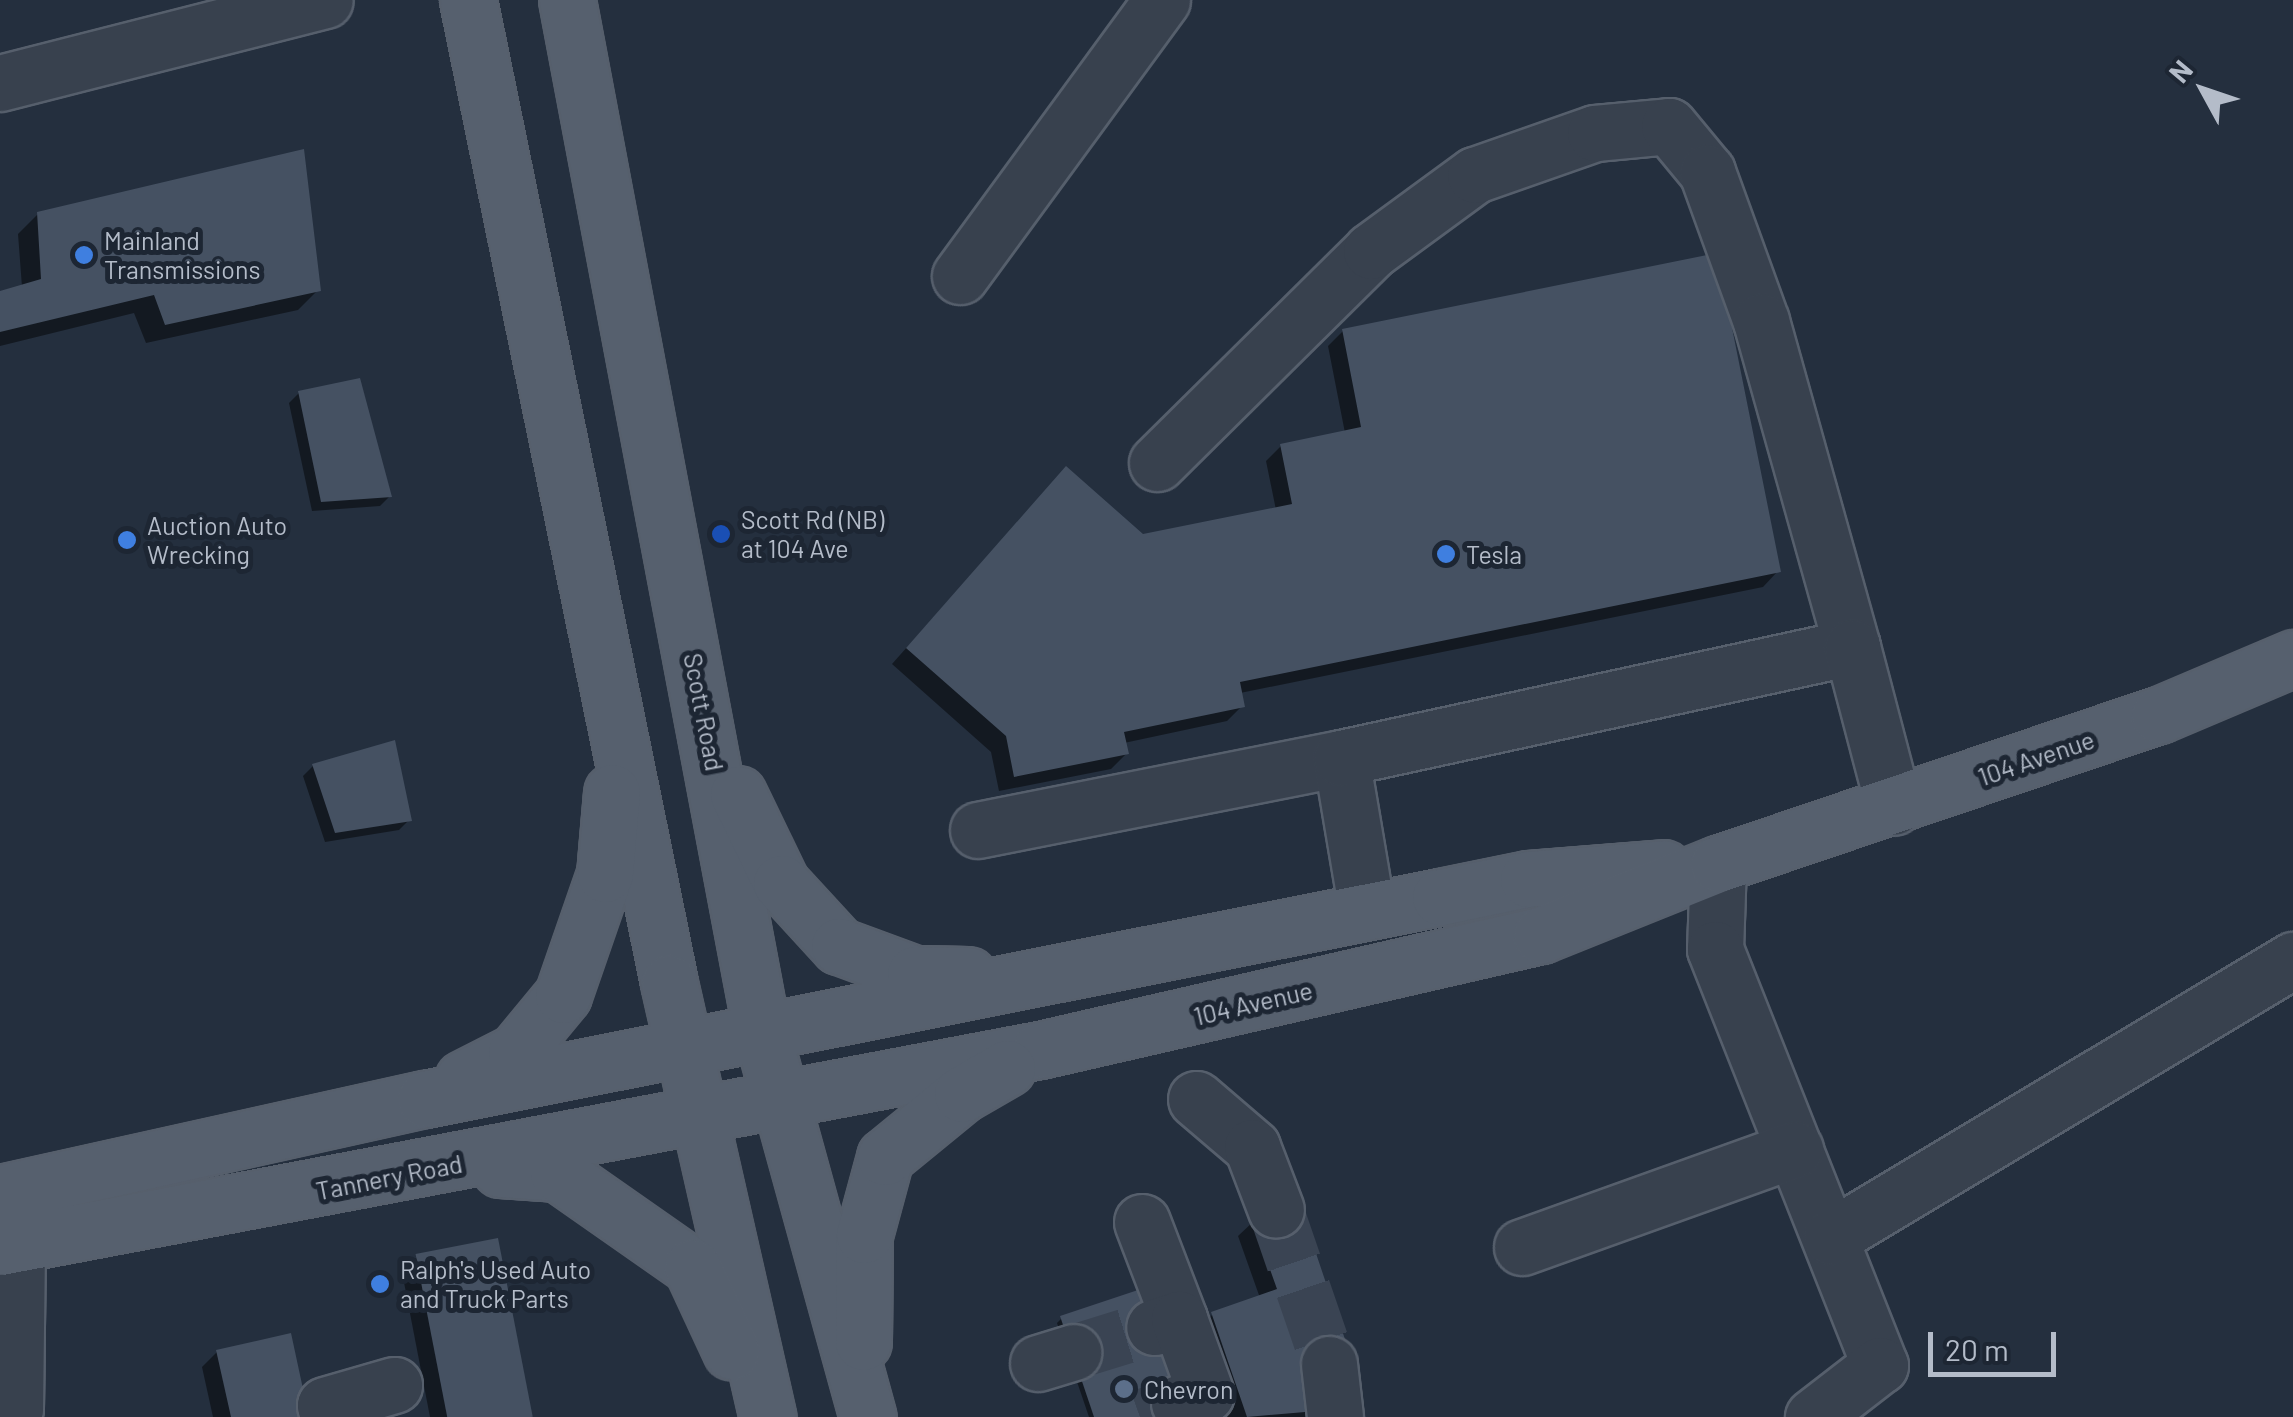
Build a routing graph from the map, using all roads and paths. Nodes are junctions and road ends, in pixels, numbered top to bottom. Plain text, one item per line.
1 (325, 0) edge
2 (468, 0) edge
3 (567, 0) edge
4 (1162, 0) edge
5 (0, 83) edge
6 (960, 276) dead end
7 (1157, 464) dead end
8 (1852, 647) junction
9 (2293, 658) edge
10 (708, 730) junction
11 (618, 733) junction
12 (1341, 758) junction
13 (1894, 807) junction
14 (978, 830) dead end
15 (1718, 864) junction
16 (1366, 911) junction
17 (2293, 960) edge
18 (1031, 977) junction
19 (762, 1033) junction
20 (684, 1050) junction
21 (1040, 1050) junction
22 (425, 1098) junction
23 (1196, 1099) dead end
24 (777, 1102) junction
25 (699, 1117) junction
26 (1796, 1150) junction
27 (447, 1166) junction
28 (0, 1192) edge
29 (1276, 1210) tunnel mouth
30 (1142, 1222) dead end
31 (1831, 1237) junction
32 (8, 1247) edge
33 (1522, 1247) dead end
34 (1329, 1364) tunnel mouth
35 (394, 1385) dead end
36 (1200, 1404) edge
37 (866, 1409) edge
38 (12, 1413) edge
39 (328, 1417) edge
40 (766, 1417) edge
41 (1335, 1417) edge
42 (1813, 1417) edge

1 - 5 lane
2 - 11 main road
3 - 10 main road, Scott Road
4 - 6 lane
7 - 8 lane
8 - 12 lane
8 - 13 lane
9 - 13 main road, 104 Avenue
10 - 18 main road
10 - 19 main road, Scott Road
11 - 20 main road
11 - 22 main road
12 - 14 lane
12 - 16 lane
13 - 15 main road, 104 Avenue
15 - 16 main road, 104 Avenue
15 - 21 main road, 104 Avenue
15 - 26 lane
16 - 18 main road, 104 Avenue
17 - 31 lane
18 - 19 main road, 104 Avenue
19 - 20 main road
19 - 24 main road, Scott Road
20 - 22 main road
20 - 25 main road
21 - 24 main road, 104 Avenue
21 - 37 main road
22 - 28 main road
23 - 29 lane
24 - 25 main road, Tannery Road
24 - 37 main road, Scott Road
25 - 27 main road, Tannery Road
25 - 40 main road
26 - 31 lane
26 - 33 lane
27 - 32 main road, Tannery Road
27 - 40 main road
30 - 36 lane
31 - 42 lane
32 - 38 lane
34 - 41 lane
35 - 39 lane

